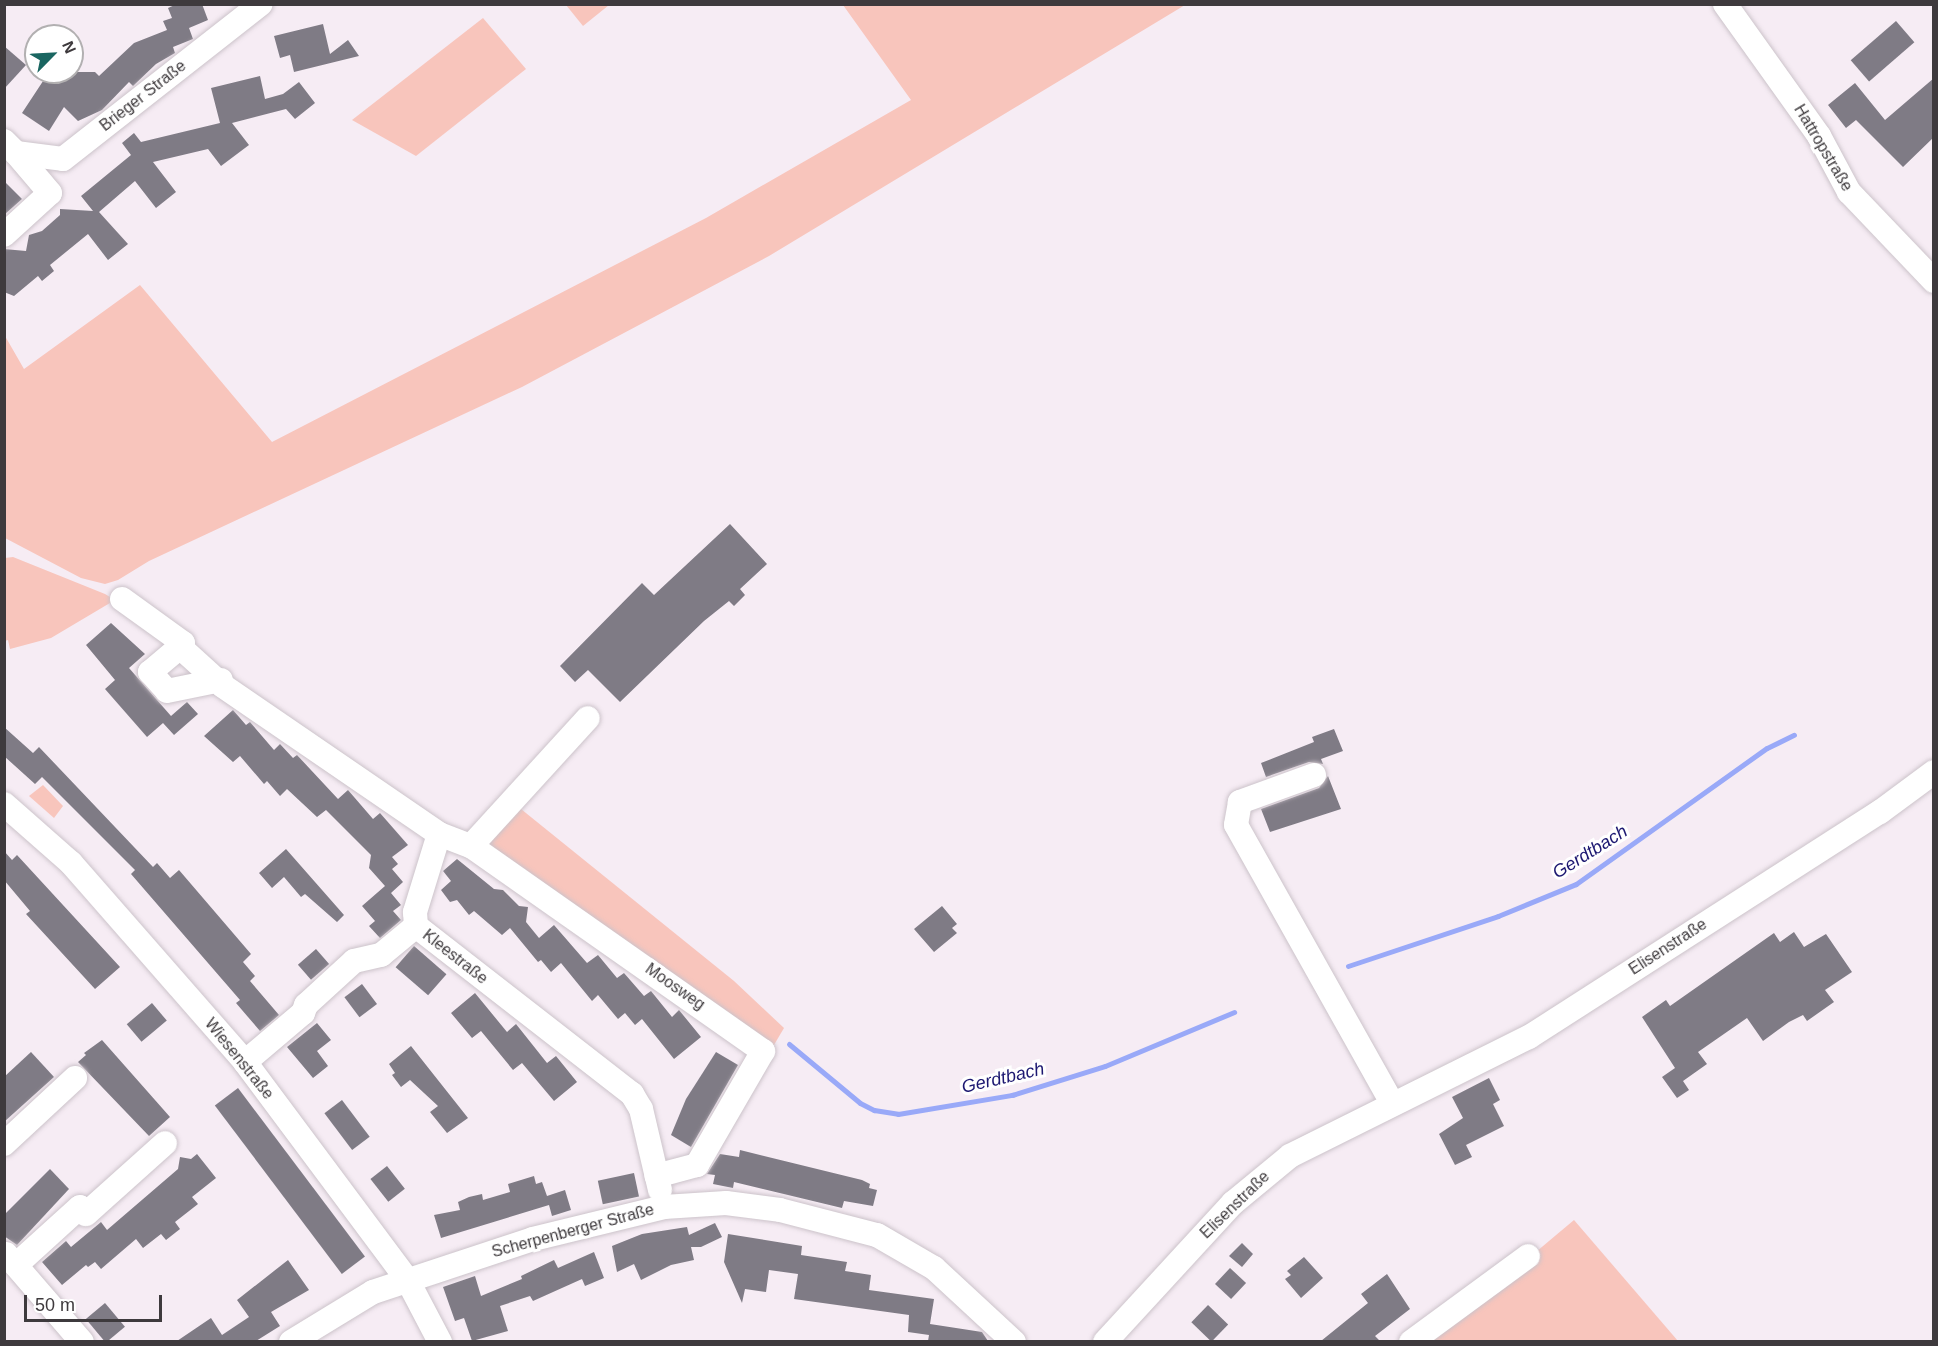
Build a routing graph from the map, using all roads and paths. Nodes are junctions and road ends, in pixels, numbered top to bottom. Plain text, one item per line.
1 (1725, 4) edge
2 (248, 9) edge
3 (10, 147) edge
4 (4, 235) edge
5 (1934, 281) edge
6 (122, 599) dead end
7 (180, 647) junction
8 (220, 680) junction
9 (588, 718) dead end
10 (1934, 772) edge
11 (1314, 775) dead end
12 (4, 804) edge
13 (439, 834) junction
14 (471, 846) junction
15 (416, 926) junction
16 (245, 1062) junction
17 (75, 1078) dead end
18 (1392, 1103) junction
19 (165, 1143) dead end
20 (4, 1144) edge
21 (656, 1176) junction
22 (664, 1207) junction
23 (1528, 1256) dead end
24 (10, 1259) edge
25 (408, 1281) junction
26 (82, 1341) edge
27 (291, 1341) edge
28 (440, 1341) edge
29 (1014, 1341) edge
30 (1105, 1341) edge
31 (1411, 1341) edge

1 - 5 street, Hattropstraße
2 - 3 street, Brieger Straße
3 - 4 street, Brieger Straße
6 - 7 street
7 - 8 street
7 - 8 street
8 - 13 street
9 - 14 street
10 - 18 street, Elisenstraße
11 - 18 street
12 - 16 street, Wiesenstraße
13 - 14 street, Moosweg
13 - 15 street, Kleestraße
14 - 21 street, Moosweg
15 - 16 street
15 - 21 street, Kleestraße
16 - 25 street, Wiesenstraße
17 - 20 street
18 - 30 street, Elisenstraße
19 - 24 street
21 - 22 street, Kleestraße
22 - 25 street, Scherpenberger Straße
22 - 29 street, Scherpenberger Straße
23 - 31 street
24 - 26 street
25 - 27 street, Scherpenberger Straße
25 - 28 street, Wiesenstraße

